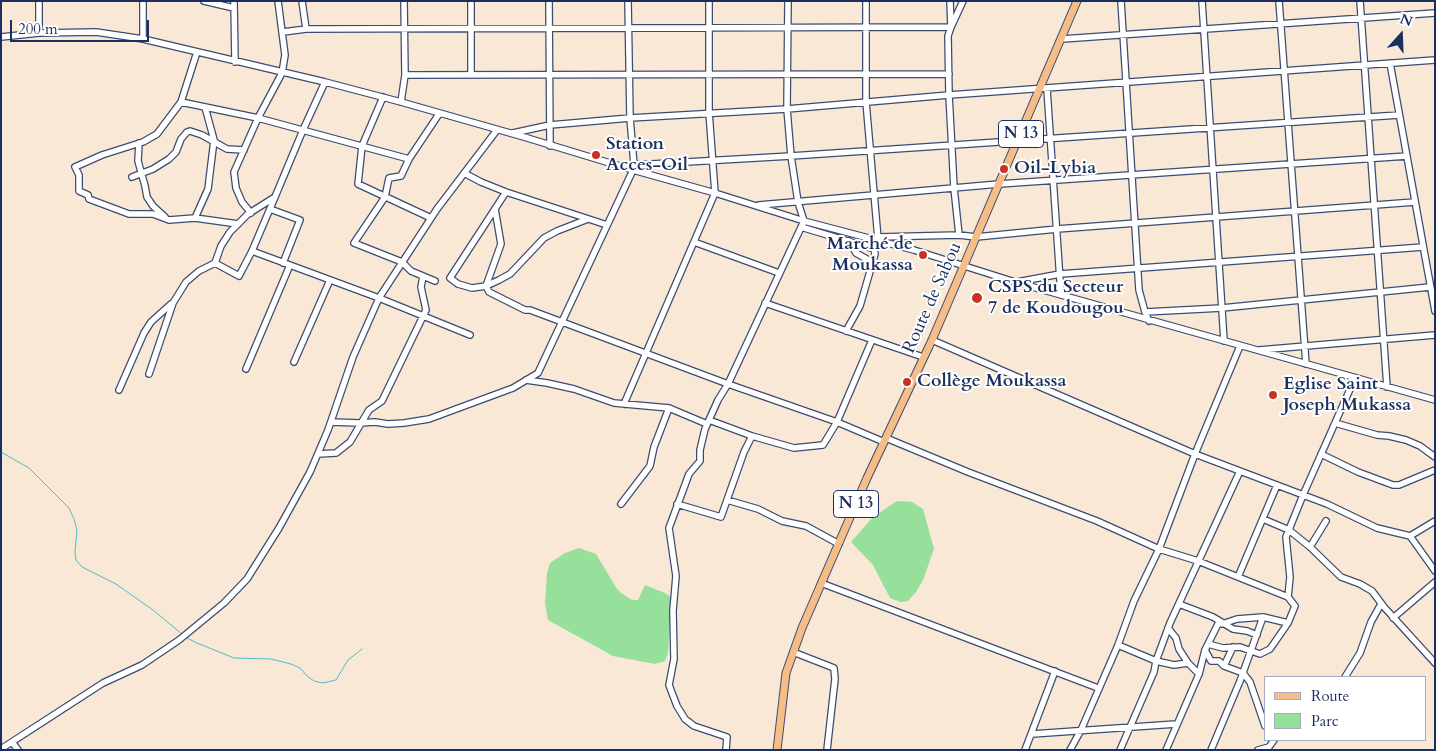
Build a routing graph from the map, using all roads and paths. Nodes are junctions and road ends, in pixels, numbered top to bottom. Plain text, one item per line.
1 (39, 1) edge
2 (143, 1) edge
3 (204, 1) edge
4 (278, 1) edge
5 (302, 1) edge
6 (404, 1) edge
7 (471, 1) edge
8 (549, 1) edge
9 (628, 1) edge
10 (709, 1) edge
11 (788, 1) edge
12 (866, 1) edge
13 (950, 1) edge
14 (963, 1) edge
15 (1077, 1) edge
16 (1121, 1) edge
17 (1202, 1) edge
18 (1279, 1) edge
19 (1360, 1) edge
20 (234, 5) edge
21 (1435, 13) edge
22 (1361, 18) junction
23 (1281, 24) junction
24 (951, 27) junction
25 (709, 28) junction
26 (788, 28) junction
27 (866, 28) junction
28 (306, 29) junction
29 (471, 29) junction
30 (550, 29) junction
31 (629, 29) junction
32 (1204, 29) junction
33 (404, 30) junction
34 (283, 32) junction
35 (39, 33) junction
36 (1123, 35) junction
37 (1, 37) edge
38 (1062, 39) junction
39 (143, 40) junction
40 (198, 52) junction
41 (1435, 60) edge
42 (235, 62) junction
43 (1390, 63) junction
44 (1364, 65) junction
45 (1284, 71) junction
46 (282, 73) junction
47 (709, 74) junction
48 (788, 74) junction
49 (865, 74) junction
50 (949, 74) junction
51 (405, 75) junction
52 (472, 75) junction
53 (550, 75) junction
54 (629, 75) junction
55 (1207, 77) junction
56 (325, 82) junction
57 (1126, 83) junction
58 (1044, 89) junction
59 (950, 95) junction
60 (383, 97) junction
61 (181, 102) junction
62 (401, 102) junction
63 (866, 102) junction
64 (205, 107) junction
65 (787, 109) junction
66 (709, 112) junction
67 (439, 114) junction
68 (1399, 114) junction
69 (1368, 116) junction
70 (258, 118) junction
71 (630, 118) junction
72 (1288, 122) junction
73 (550, 125) junction
74 (1210, 127) junction
75 (303, 130) junction
76 (497, 130) junction
77 (1130, 133) junction
78 (510, 134) junction
79 (1051, 139) junction
80 (1018, 140) junction
81 (139, 143) junction
82 (214, 143) junction
83 (952, 145) junction
84 (362, 146) junction
85 (550, 146) junction
86 (244, 150) junction
87 (870, 151) junction
88 (791, 156) junction
89 (1407, 156) junction
90 (1371, 158) junction
91 (409, 159) junction
92 (713, 161) junction
93 (1291, 164) junction
94 (633, 168) junction
95 (1213, 170) junction
96 (142, 173) junction
97 (464, 173) junction
98 (1132, 176) junction
99 (132, 177) dead end
100 (1054, 180) junction
101 (999, 184) junction
102 (954, 188) junction
103 (506, 192) junction
104 (715, 193) junction
105 (874, 195) junction
106 (385, 196) junction
107 (276, 197) junction
108 (798, 202) junction
109 (1415, 202) junction
110 (755, 205) junction
111 (1374, 206) junction
112 (270, 209) junction
113 (495, 209) junction
114 (1295, 211) junction
115 (251, 213) junction
116 (1216, 217) junction
117 (195, 218) junction
118 (431, 218) junction
119 (588, 219) junction
120 (169, 220) junction
121 (804, 221) junction
122 (1135, 223) junction
123 (238, 224) junction
124 (607, 225) junction
125 (800, 227) junction
126 (1057, 229) junction
127 (959, 235) junction
128 (976, 237) junction
129 (878, 239) junction
130 (849, 241) junction
131 (694, 242) junction
132 (1423, 247) junction
133 (1378, 250) junction
134 (252, 252) junction
135 (1298, 257) junction
136 (402, 262) junction
137 (872, 262) junction
138 (215, 263) junction
139 (283, 263) junction
140 (1219, 263) junction
141 (290, 265) junction
142 (963, 266) junction
143 (1138, 269) junction
144 (779, 273) junction
145 (1060, 274) junction
146 (423, 276) junction
147 (330, 280) junction
148 (435, 282) dead end
149 (1014, 282) junction
150 (486, 286) junction
151 (1430, 288) junction
152 (1380, 293) junction
153 (1061, 296) junction
154 (379, 298) junction
155 (1302, 301) junction
156 (173, 303) junction
157 (765, 303) junction
158 (1222, 308) junction
159 (1435, 311) edge
160 (1145, 312) junction
161 (424, 316) junction
162 (1150, 321) junction
163 (562, 322) junction
164 (846, 331) junction
165 (470, 335) dead end
166 (1435, 335) edge
167 (872, 340) junction
168 (932, 340) junction
169 (1384, 340) junction
170 (1224, 341) junction
171 (1240, 346) junction
172 (1305, 346) junction
173 (1255, 350) junction
174 (646, 353) junction
175 (923, 357) junction
176 (294, 362) dead end
177 (1306, 364) junction
178 (246, 369) dead end
179 (149, 374) dead end
180 (1355, 378) junction
181 (526, 380) junction
182 (728, 384) junction
183 (1387, 387) junction
184 (119, 390) dead end
185 (1435, 400) edge
186 (624, 404) junction
187 (669, 408) junction
188 (331, 422) junction
189 (708, 422) junction
190 (836, 422) junction
191 (360, 423) junction
192 (1335, 423) junction
193 (752, 436) junction
194 (885, 440) junction
195 (318, 454) junction
196 (1195, 454) junction
197 (1321, 454) junction
198 (1435, 457) edge
199 (1435, 470) edge
200 (1240, 471) junction
201 (1277, 485) junction
202 (1303, 495) junction
203 (727, 500) junction
204 (621, 504) dead end
205 (677, 504) junction
206 (1263, 519) junction
207 (1326, 521) dead end
208 (1435, 521) edge
209 (1289, 530) junction
210 (1410, 536) junction
211 (838, 544) junction
212 (1310, 547) junction
213 (1159, 549) junction
214 (1198, 561) junction
215 (1435, 571) edge
216 (1238, 577) junction
217 (1435, 582) edge
218 (821, 583) junction
219 (1288, 597) junction
220 (1179, 604) junction
221 (1381, 604) junction
222 (1263, 618) junction
223 (1393, 618) junction
224 (1220, 623) junction
225 (1288, 623) junction
226 (1168, 628) junction
227 (1256, 635) junction
228 (1118, 646) junction
229 (1207, 647) junction
230 (1233, 647) junction
231 (1252, 651) junction
232 (793, 652) junction
233 (1156, 661) junction
234 (1188, 663) junction
235 (1435, 663) edge
236 (1224, 666) junction
237 (1055, 671) junction
238 (1243, 673) junction
239 (1199, 674) junction
240 (1346, 676) edge
241 (1098, 688) junction
242 (1264, 723) edge
243 (1176, 724) junction
244 (1130, 726) junction
245 (1081, 730) junction
246 (1032, 734) junction
247 (1272, 741) edge
248 (12, 742) junction
249 (1, 748) edge
250 (18, 750) edge
251 (726, 750) edge
252 (777, 750) edge
253 (827, 750) edge
254 (1025, 750) edge
255 (1070, 750) edge
256 (1120, 750) edge
257 (1166, 750) edge
258 (1211, 750) edge
259 (1258, 750) edge

1 - 35 street
2 - 39 street
3 - 20 street
4 - 34 street
5 - 28 street
6 - 33 street
7 - 29 street
8 - 30 street
9 - 31 street
10 - 25 street
11 - 26 street
12 - 27 street
13 - 24 street
14 - 24 street
15 - 38 main road, Route de Sabou / N 13
16 - 36 street
17 - 32 street
18 - 23 street
19 - 22 street
20 - 42 street
21 - 22 street
22 - 23 street
22 - 44 street
23 - 32 street
23 - 45 street
24 - 27 street
24 - 50 street
25 - 26 street
25 - 31 street
25 - 47 street
26 - 27 street
26 - 48 street
27 - 49 street
28 - 33 street
28 - 34 street
29 - 30 street
29 - 33 street
29 - 52 street
30 - 31 street
30 - 53 street
31 - 54 street
32 - 36 street
32 - 55 street
33 - 51 street
34 - 46 street
35 - 37 street
35 - 39 street
36 - 38 street
36 - 57 street
38 - 58 main road, Route de Sabou / N 13
39 - 40 street
40 - 42 street
40 - 61 street
41 - 43 street
42 - 46 street
43 - 44 street
43 - 68 street
44 - 45 street
44 - 69 street
45 - 55 street
45 - 72 street
46 - 56 street
46 - 70 street
47 - 48 street
47 - 54 street
47 - 66 street
48 - 49 street
48 - 65 street
49 - 50 street
49 - 63 street
50 - 59 street
51 - 52 street
51 - 62 street
52 - 53 street
53 - 54 street
53 - 73 street
54 - 71 street
55 - 57 street
55 - 74 street
56 - 60 street
56 - 75 street
57 - 58 street
57 - 77 street
58 - 59 street
58 - 79 street
58 - 80 main road, Route de Sabou / N 13
59 - 63 street
59 - 83 street
60 - 62 street
60 - 84 street
61 - 64 street
61 - 81 street
62 - 67 street
63 - 65 street
63 - 87 street
64 - 70 street
64 - 82 street
65 - 66 street
65 - 88 street
66 - 71 street
66 - 92 street
67 - 76 street
67 - 91 street
68 - 69 street
68 - 89 street
69 - 72 street
69 - 90 street
70 - 75 street
70 - 86 street
71 - 73 street
71 - 94 street
72 - 74 street
72 - 93 street
73 - 78 street
73 - 85 street
74 - 77 street
74 - 95 street
75 - 84 street
75 - 107 street
76 - 78 street
76 - 97 street
77 - 79 street
77 - 98 street
78 - 85 street
79 - 80 street
79 - 100 street
80 - 83 street
80 - 101 main road, Route de Sabou / N 13
81 - 96 street
81 - 120 street
82 - 86 street
82 - 96 street
82 - 117 street
83 - 87 street
83 - 102 street
84 - 91 street
84 - 106 street
85 - 94 street
86 - 115 street
87 - 88 street
87 - 105 street
88 - 92 street
88 - 108 street
89 - 90 street
89 - 109 street
90 - 93 street
90 - 111 street
91 - 106 street
92 - 94 street
92 - 104 street
93 - 95 street
93 - 114 street
94 - 104 street
94 - 124 street
95 - 98 street
95 - 116 street
96 - 99 street
96 - 120 street
97 - 103 street
97 - 118 street
98 - 100 street
98 - 122 street
100 - 101 street
100 - 126 street
101 - 102 street
101 - 128 main road, Route de Sabou / N 13
102 - 105 street
102 - 127 street
103 - 113 street
103 - 119 street
104 - 110 street
104 - 131 street
105 - 108 street
105 - 129 street
106 - 118 street
106 - 136 street
107 - 112 street
107 - 115 street
108 - 110 street
108 - 121 street
109 - 111 street
109 - 132 street
110 - 121 street
111 - 114 street
111 - 133 street
112 - 134 street
112 - 139 street
113 - 150 street
113 - 150 street
114 - 116 street
114 - 135 street
115 - 123 street
116 - 122 street
116 - 140 street
117 - 120 street
117 - 123 street
118 - 136 street
119 - 124 street
119 - 150 street
121 - 125 street
121 - 129 street
122 - 126 street
122 - 143 street
123 - 138 street
124 - 163 street
125 - 130 street
125 - 144 street
126 - 128 street
126 - 145 street
127 - 128 street
127 - 129 street
128 - 142 main road, Route de Sabou / N 13
129 - 142 street
130 - 137 street
130 - 137 street
131 - 144 street
131 - 174 street
132 - 133 street
132 - 151 street
133 - 135 street
133 - 152 street
134 - 138 street
134 - 139 street
135 - 140 street
135 - 155 street
136 - 146 street
136 - 154 street
137 - 164 street
138 - 156 street
139 - 141 street
140 - 143 street
140 - 158 street
141 - 147 street
141 - 178 street
142 - 149 street
142 - 168 main road, Route de Sabou / N 13
143 - 145 street
143 - 160 street
144 - 157 street
145 - 149 street
145 - 153 street
146 - 148 street
146 - 161 street
147 - 154 street
147 - 176 street
149 - 153 street
150 - 163 street
151 - 152 street
151 - 159 street
152 - 155 street
152 - 169 street
153 - 162 street
154 - 161 street
154 - 188 street
155 - 158 street
155 - 172 street
156 - 179 street
156 - 184 street
157 - 164 street
157 - 182 street
158 - 160 street
158 - 170 street
160 - 162 street
161 - 165 street
161 - 191 street
162 - 170 street
163 - 174 street
163 - 181 street
164 - 167 street
166 - 169 street
167 - 175 street
167 - 190 street
168 - 175 main road, Route de Sabou / N 13
168 - 196 street
169 - 172 street
169 - 183 street
170 - 171 street
171 - 173 street
171 - 196 street
172 - 173 street
172 - 177 street
173 - 177 street
174 - 182 street
174 - 186 street
175 - 194 main road, Route de Sabou / N 13
177 - 180 street
180 - 183 street
180 - 192 street
181 - 186 street
181 - 191 street
182 - 189 street
182 - 190 street
183 - 185 street
186 - 187 street
187 - 189 street
187 - 204 street
188 - 191 street
188 - 195 street
189 - 193 street
189 - 205 street
190 - 193 street
190 - 194 street
191 - 195 street
192 - 197 street
192 - 198 street
193 - 203 street
194 - 211 main road, Route de Sabou / N 13
194 - 213 street
195 - 248 street
196 - 200 street
196 - 213 street
197 - 199 street
197 - 202 street
200 - 201 street
200 - 214 street
201 - 202 street
201 - 206 street
202 - 209 street
202 - 210 street
203 - 205 street
203 - 211 street
205 - 251 street
206 - 209 street
206 - 216 street
207 - 212 street
208 - 210 street
209 - 212 street
209 - 219 street
210 - 215 street
211 - 218 main road, Route de Sabou / N 13
212 - 221 street
213 - 214 street
213 - 228 street
214 - 216 street
214 - 220 street
216 - 219 street
217 - 223 street
218 - 232 main road, Route de Sabou / N 13
218 - 237 street
219 - 225 street
220 - 224 street
220 - 226 street
221 - 223 street
221 - 240 street
222 - 224 street
222 - 225 street
222 - 227 street
223 - 235 street
224 - 227 street
224 - 229 street
225 - 231 street
226 - 233 street
226 - 234 street
227 - 231 street
228 - 233 street
228 - 241 street
229 - 230 street
229 - 236 street
229 - 239 street
230 - 231 street
230 - 236 street
231 - 238 street
232 - 252 main road, Route de Sabou / N 13
232 - 253 street
233 - 234 street
233 - 244 street
234 - 239 street
236 - 238 street
237 - 241 street
237 - 246 street
238 - 242 street
238 - 258 street
239 - 243 street
241 - 245 street
243 - 244 street
243 - 257 street
244 - 245 street
244 - 256 street
245 - 246 street
245 - 255 street
246 - 254 street
247 - 259 street
248 - 249 street
248 - 250 street

